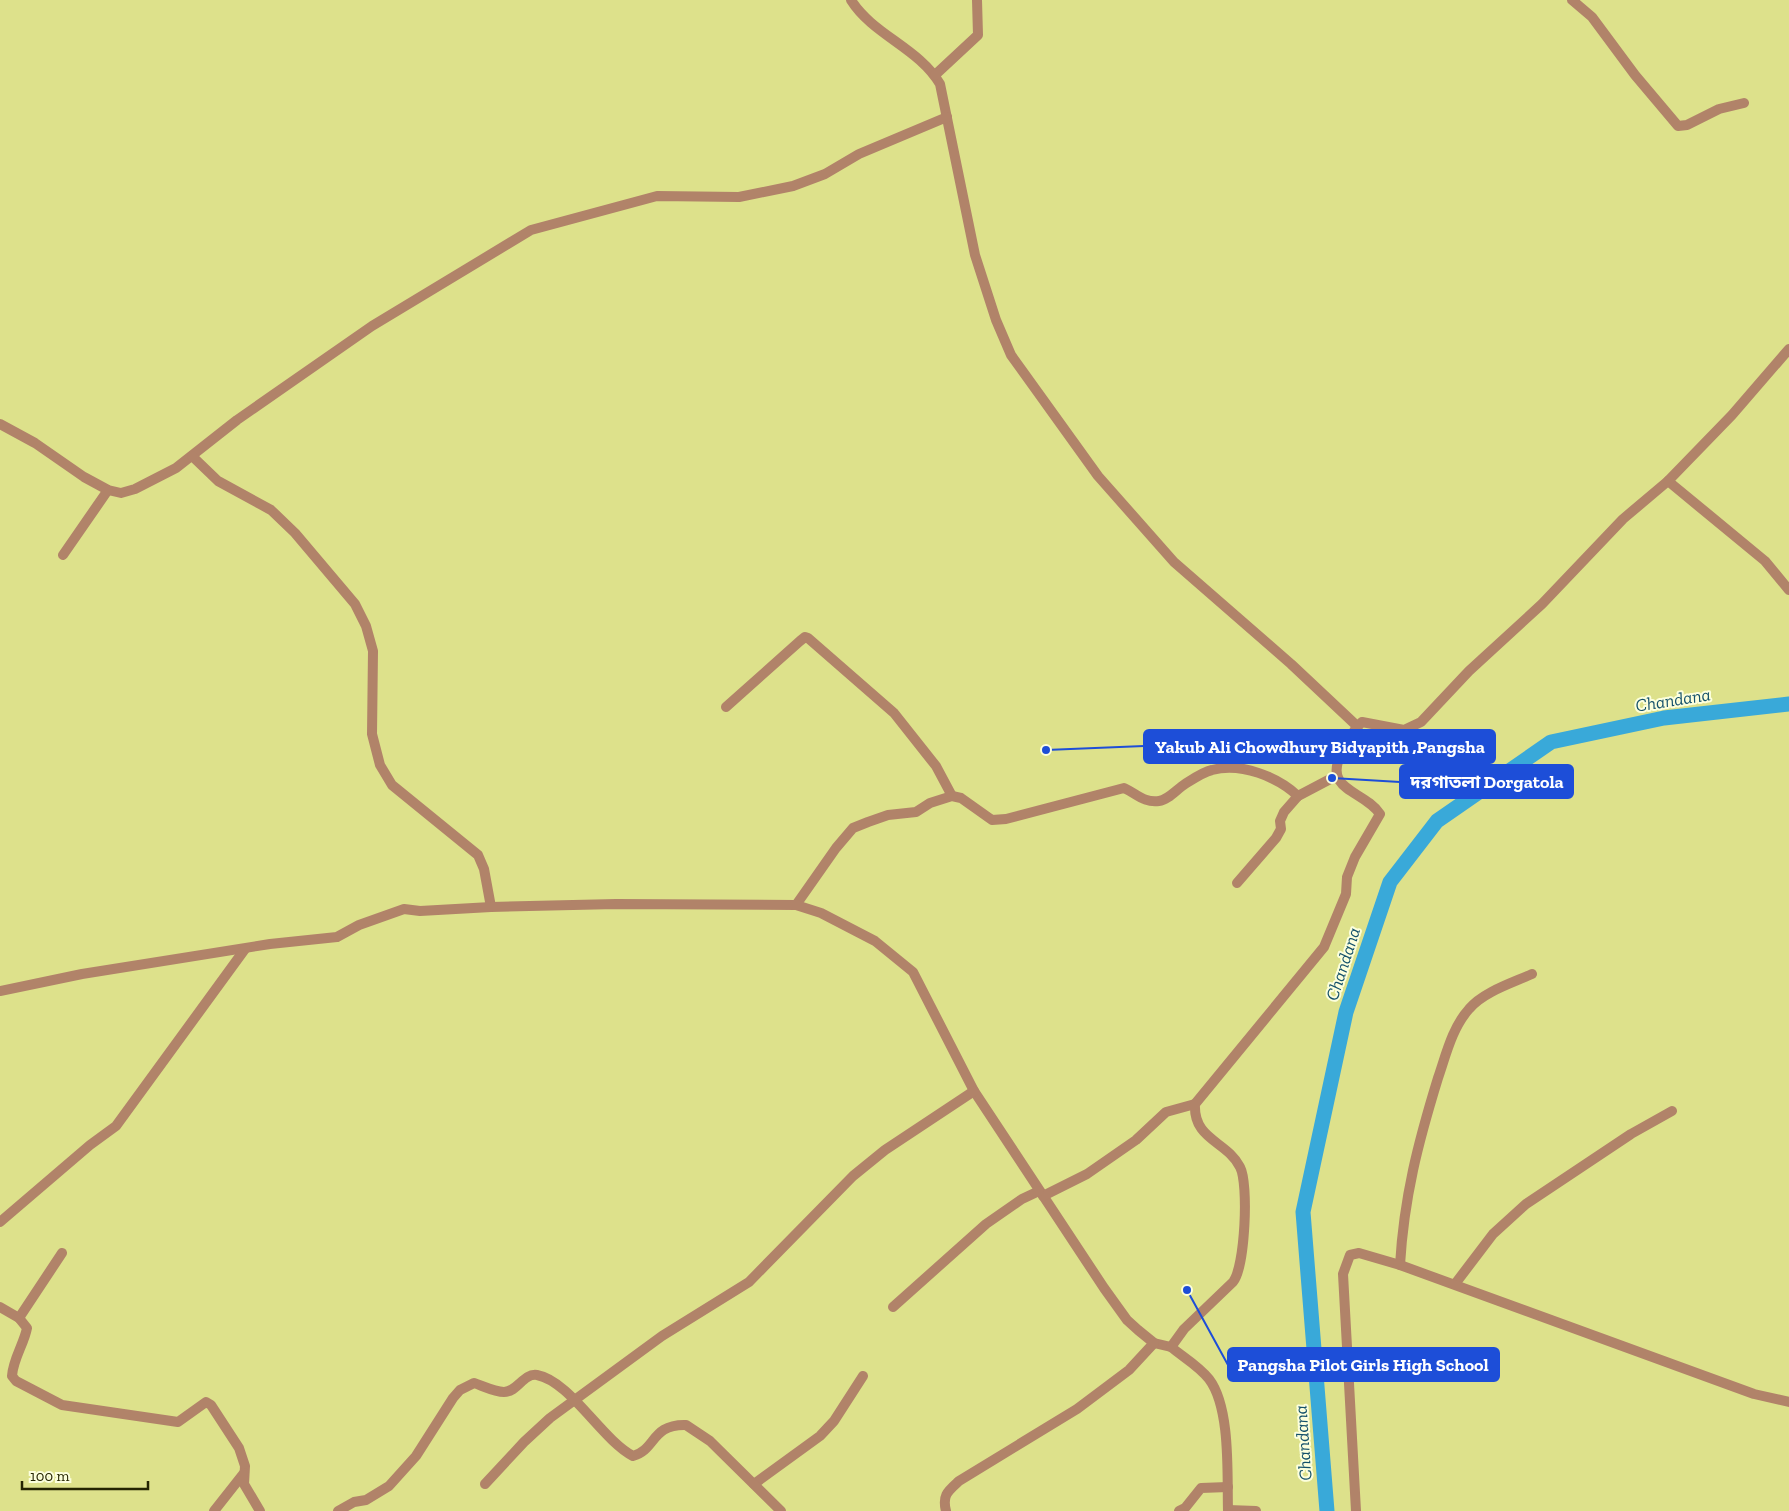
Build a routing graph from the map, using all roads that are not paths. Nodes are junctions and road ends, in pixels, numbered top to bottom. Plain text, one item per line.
1 (851, 0) edge
2 (977, 0) edge
3 (1572, 0) edge
4 (935, 75) junction
5 (1744, 103) dead end
6 (947, 117) junction
7 (1789, 349) edge
8 (0, 424) edge
9 (192, 456) junction
10 (1668, 480) junction
11 (108, 490) junction
12 (64, 554) dead end
13 (1789, 590) edge
14 (726, 707) dead end
15 (1358, 726) junction
16 (1336, 776) junction
17 (952, 796) junction
18 (1298, 796) junction
19 (1237, 883) dead end
20 (796, 905) junction
21 (491, 907) junction
22 (245, 949) junction
23 (1532, 974) dead end
24 (0, 992) edge
25 (974, 1091) junction
26 (1195, 1104) junction
27 (1672, 1111) dead end
28 (1041, 1193) junction
29 (0, 1222) edge
30 (62, 1253) dead end
31 (1400, 1265) junction
32 (1455, 1284) junction
33 (0, 1307) edge
34 (893, 1307) dead end
35 (19, 1318) junction
36 (1154, 1343) junction
37 (1171, 1347) junction
38 (863, 1376) dead end
39 (575, 1400) junction
40 (1789, 1402) edge
41 (244, 1473) junction
42 (485, 1484) dead end
43 (754, 1484) junction
44 (1228, 1487) junction
45 (214, 1511) edge
46 (260, 1511) edge
47 (338, 1511) edge
48 (781, 1511) edge
49 (946, 1511) edge
50 (1179, 1511) edge
51 (1228, 1511) edge
52 (1256, 1511) edge
53 (1356, 1511) edge

1 - 4 street
2 - 4 street
3 - 5 street
4 - 6 street
6 - 9 street
6 - 15 street
7 - 10 street
8 - 11 street
9 - 11 street
9 - 21 street
10 - 13 street
10 - 15 street
11 - 12 street
14 - 17 street
15 - 16 street
16 - 18 street
16 - 26 street
17 - 18 street
17 - 20 street
18 - 19 street
20 - 21 street
20 - 25 street
21 - 22 street
22 - 24 street
22 - 29 street
23 - 31 street
25 - 28 street
25 - 39 street
26 - 28 street
26 - 37 street
27 - 32 street
28 - 34 street
28 - 36 street
30 - 35 street
31 - 32 street
31 - 53 street
32 - 40 street
33 - 35 street
35 - 41 street
36 - 37 street
36 - 49 street
37 - 44 street
38 - 43 street
39 - 42 street
39 - 43 street
39 - 47 street
41 - 45 street
41 - 46 street
43 - 48 street
44 - 50 street
44 - 51 street
51 - 52 street

